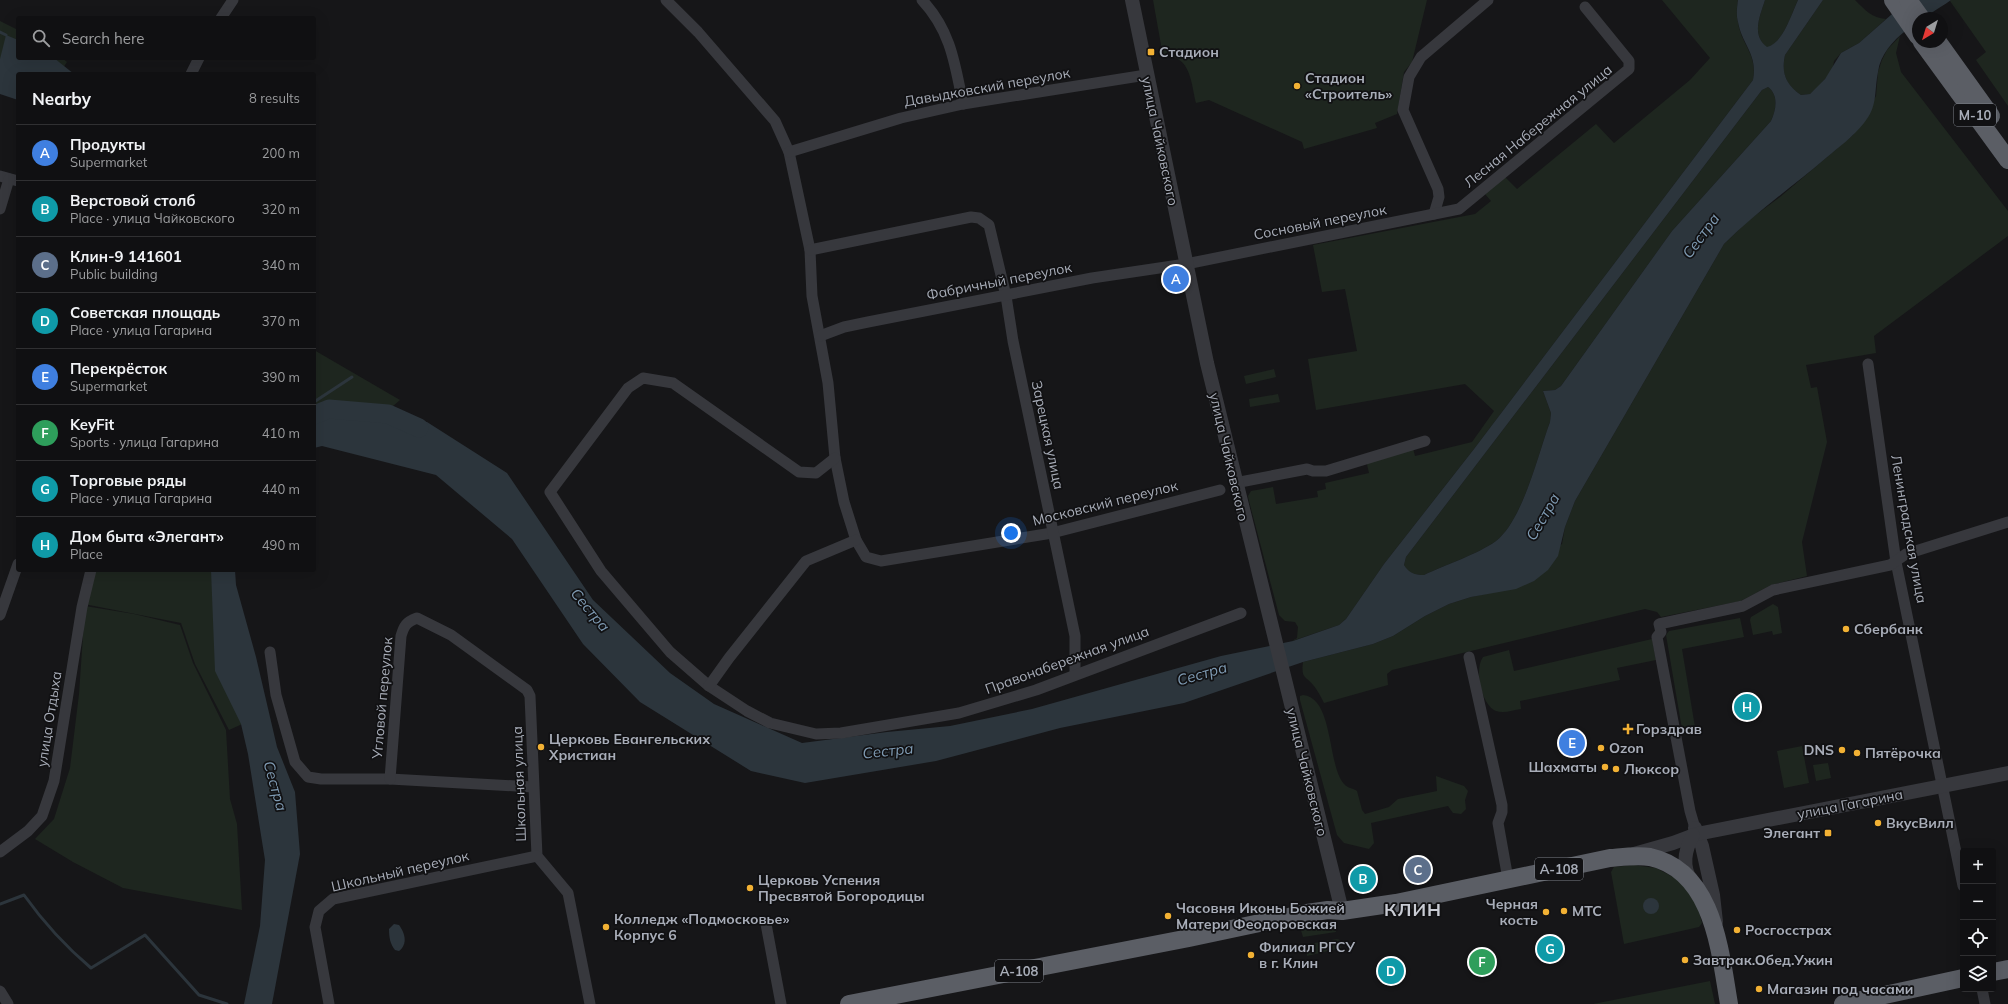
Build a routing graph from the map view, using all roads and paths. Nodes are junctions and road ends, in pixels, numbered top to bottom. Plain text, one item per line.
1 (233, 0) edge
2 (666, 0) edge
3 (922, 0) edge
4 (933, 0) edge
5 (1132, 0) edge
6 (1488, 0) edge
7 (1893, 0) edge
8 (1908, 0) edge
9 (1585, 7) dead end
10 (934, 12) junction
11 (1917, 12) edge
12 (222, 16) edge
13 (1912, 27) edge
14 (1928, 48) edge
15 (1940, 48) edge
16 (198, 60) edge
17 (1948, 68) junction
18 (192, 72) edge
19 (1146, 75) junction
20 (963, 104) junction
21 (2008, 139) edge
22 (789, 152) junction
23 (2008, 160) edge
24 (9, 178) edge
25 (0, 209) edge
26 (1459, 209) joint
27 (1434, 214) junction
28 (810, 250) junction
29 (1186, 264) junction
30 (1006, 296) junction
31 (820, 336) junction
32 (1868, 364) dead end
33 (1425, 441) dead end
34 (834, 458) junction
35 (1235, 483) junction
36 (1220, 490) dead end
37 (2008, 522) edge
38 (1052, 533) junction
39 (856, 540) junction
40 (1896, 562) junction
41 (16, 570) edge
42 (91, 572) edge
43 (1241, 613) dead end
44 (0, 615) edge
45 (409, 621) joint
46 (270, 652) dead end
47 (1469, 657) dead end
48 (1075, 674) junction
49 (709, 686) junction
50 (2008, 773) edge
51 (390, 780) junction
52 (1942, 786) junction
53 (533, 788) junction
54 (1695, 832) junction
55 (0, 852) edge
56 (537, 856) junction
57 (1610, 858) junction
58 (1508, 879) junction
59 (1963, 884) edge
60 (1695, 886) junction
61 (1342, 911) junction
62 (766, 924) dead end
63 (1720, 948) junction
64 (2008, 969) edge
65 (1996, 971) edge
66 (1960, 979) edge
67 (0, 991) edge
68 (1983, 992) edge
69 (8, 1004) edge
70 (329, 1004) edge
71 (590, 1004) edge
72 (781, 1004) edge
73 (849, 1004) edge
74 (1729, 1004) edge
75 (1843, 1004) edge
76 (1985, 1004) edge

1 - 12 street
2 - 22 street, Московский переулок
3 - 10 street
4 - 10 street
5 - 19 street, улица Чайковского
6 - 27 street
7 - 13 highway
8 - 11 highway
9 - 26 street, Лесная Набережная улица
10 - 20 street
14 - 17 highway, М-10
15 - 17 highway, М-10
16 - 18 street
17 - 21 highway, М-10
17 - 23 highway, М-10
19 - 20 street, Давыдковский переулок
19 - 29 street, улица Чайковского
20 - 22 street, Давыдковский переулок
22 - 28 street, Московский переулок
24 - 25 street
26 - 27 street, Сосновый переулок
27 - 29 street, Сосновый переулок
28 - 30 street, Зарецкая улица
28 - 31 street, Московский переулок
29 - 30 street, Фабричный переулок
29 - 35 street, улица Чайковского
30 - 31 street, Фабричный переулок
30 - 38 street, Зарецкая улица
31 - 34 street, Московский переулок
32 - 40 street, Ленинградская улица
33 - 35 street
34 - 39 street, Московский переулок
34 - 49 street, Правонабережная улица
35 - 61 street, улица Чайковского
36 - 38 street, Московский переулок
37 - 40 street
38 - 39 street, Московский переулок
38 - 48 street, Зарецкая улица
39 - 49 street
40 - 52 street, Ленинградская улица
40 - 54 street
41 - 44 street
42 - 55 street, улица Отдыха
43 - 48 street, Правонабережная улица
45 - 51 street, Угловой переулок
45 - 53 street, Школьная улица
46 - 51 street
47 - 58 street
48 - 49 street, Правонабережная улица
50 - 52 street, улица Гагарина
51 - 53 street
52 - 54 street, улица Гагарина
52 - 59 street, Ленинградская улица
53 - 56 street, Школьная улица
54 - 57 street, улица Гагарина
54 - 60 street
54 - 63 street
56 - 70 street, Школьный переулок
56 - 71 street, Школьная улица
57 - 58 highway, улица Гагарина / А-108
57 - 60 highway, А-108
58 - 61 highway, улица Гагарина / А-108
60 - 63 highway, А-108
61 - 73 highway, А-108
62 - 72 street
63 - 74 highway, А-108
64 - 65 highway
66 - 75 highway
67 - 69 street
68 - 76 street

